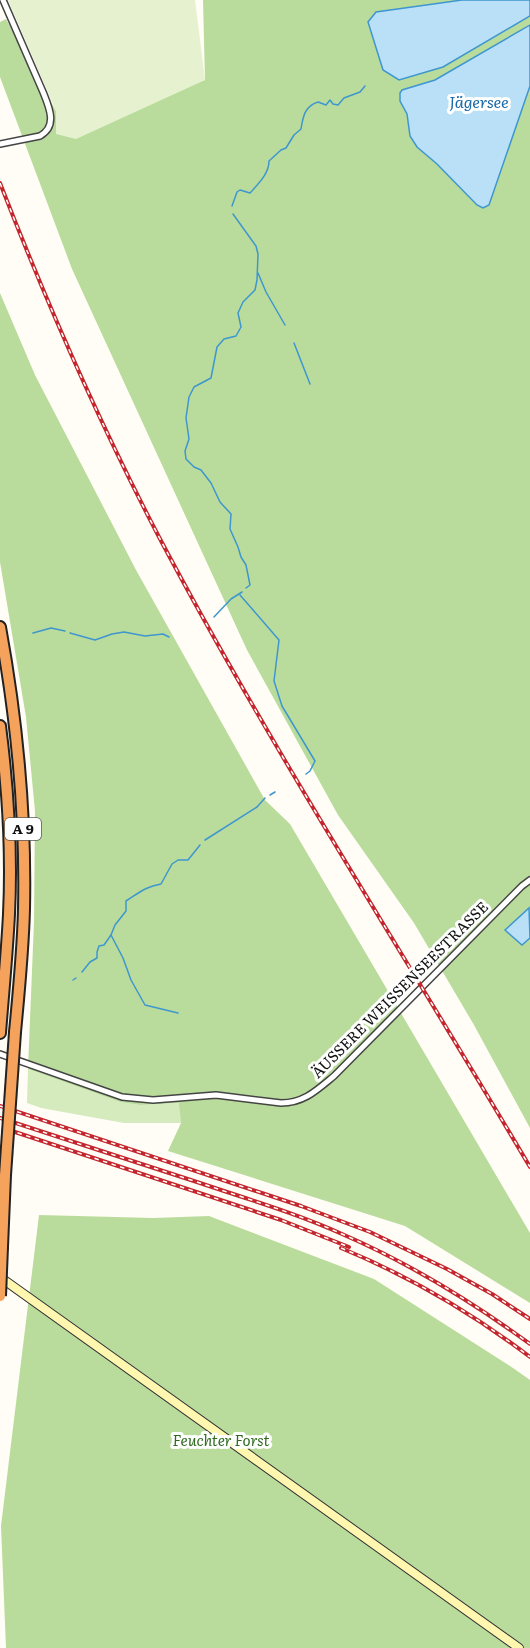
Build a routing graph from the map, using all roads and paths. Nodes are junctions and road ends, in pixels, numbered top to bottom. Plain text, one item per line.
1 (3, 0) edge
2 (2, 144) edge
3 (0, 627) edge
4 (0, 726) edge
5 (530, 880) edge
6 (0, 1032) edge
7 (0, 1054) edge
8 (0, 1277) edge
9 (0, 1296) edge
10 (519, 1648) edge

1 - 2 street
3 - 9 highway, A 9, bridge
4 - 6 highway, A 9
5 - 7 street, ÄUSSERE WEISSENSEESTRASSE
8 - 10 main road

